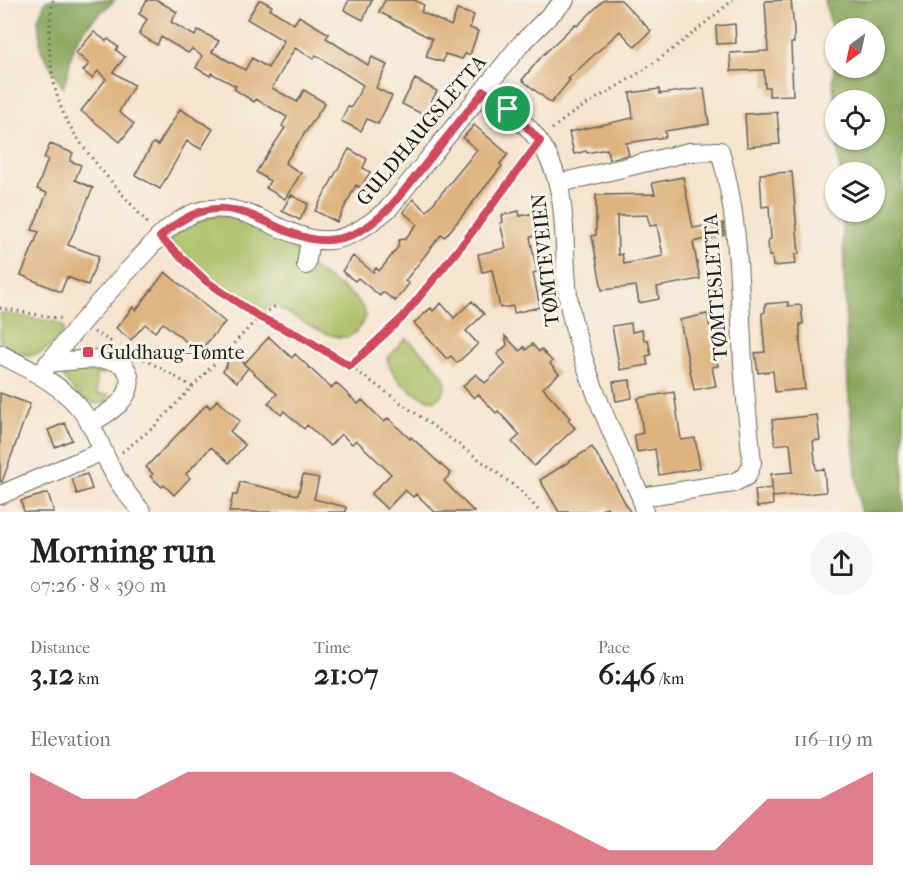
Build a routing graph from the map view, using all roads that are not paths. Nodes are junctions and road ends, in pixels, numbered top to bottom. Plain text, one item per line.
1 (565, 0) edge
2 (484, 91) junction
3 (560, 183) junction
4 (310, 240) junction
5 (306, 265) dead end
6 (0, 354) edge
7 (44, 369) junction
8 (90, 423) junction
9 (105, 456) junction
10 (0, 495) edge
11 (643, 505) edge
12 (142, 512) edge

1 - 2 street, GULDHAUGSLETTA
2 - 3 street, TØMTEVEIEN
2 - 4 street, GULDHAUGSLETTA
3 - 11 street, TØMTEVEIEN
3 - 11 street, TØMTESLETTA
4 - 5 street
4 - 7 street, GULDHAUGSLETTA
6 - 7 street
7 - 8 street
7 - 8 street
8 - 9 street
9 - 10 street
9 - 12 street

